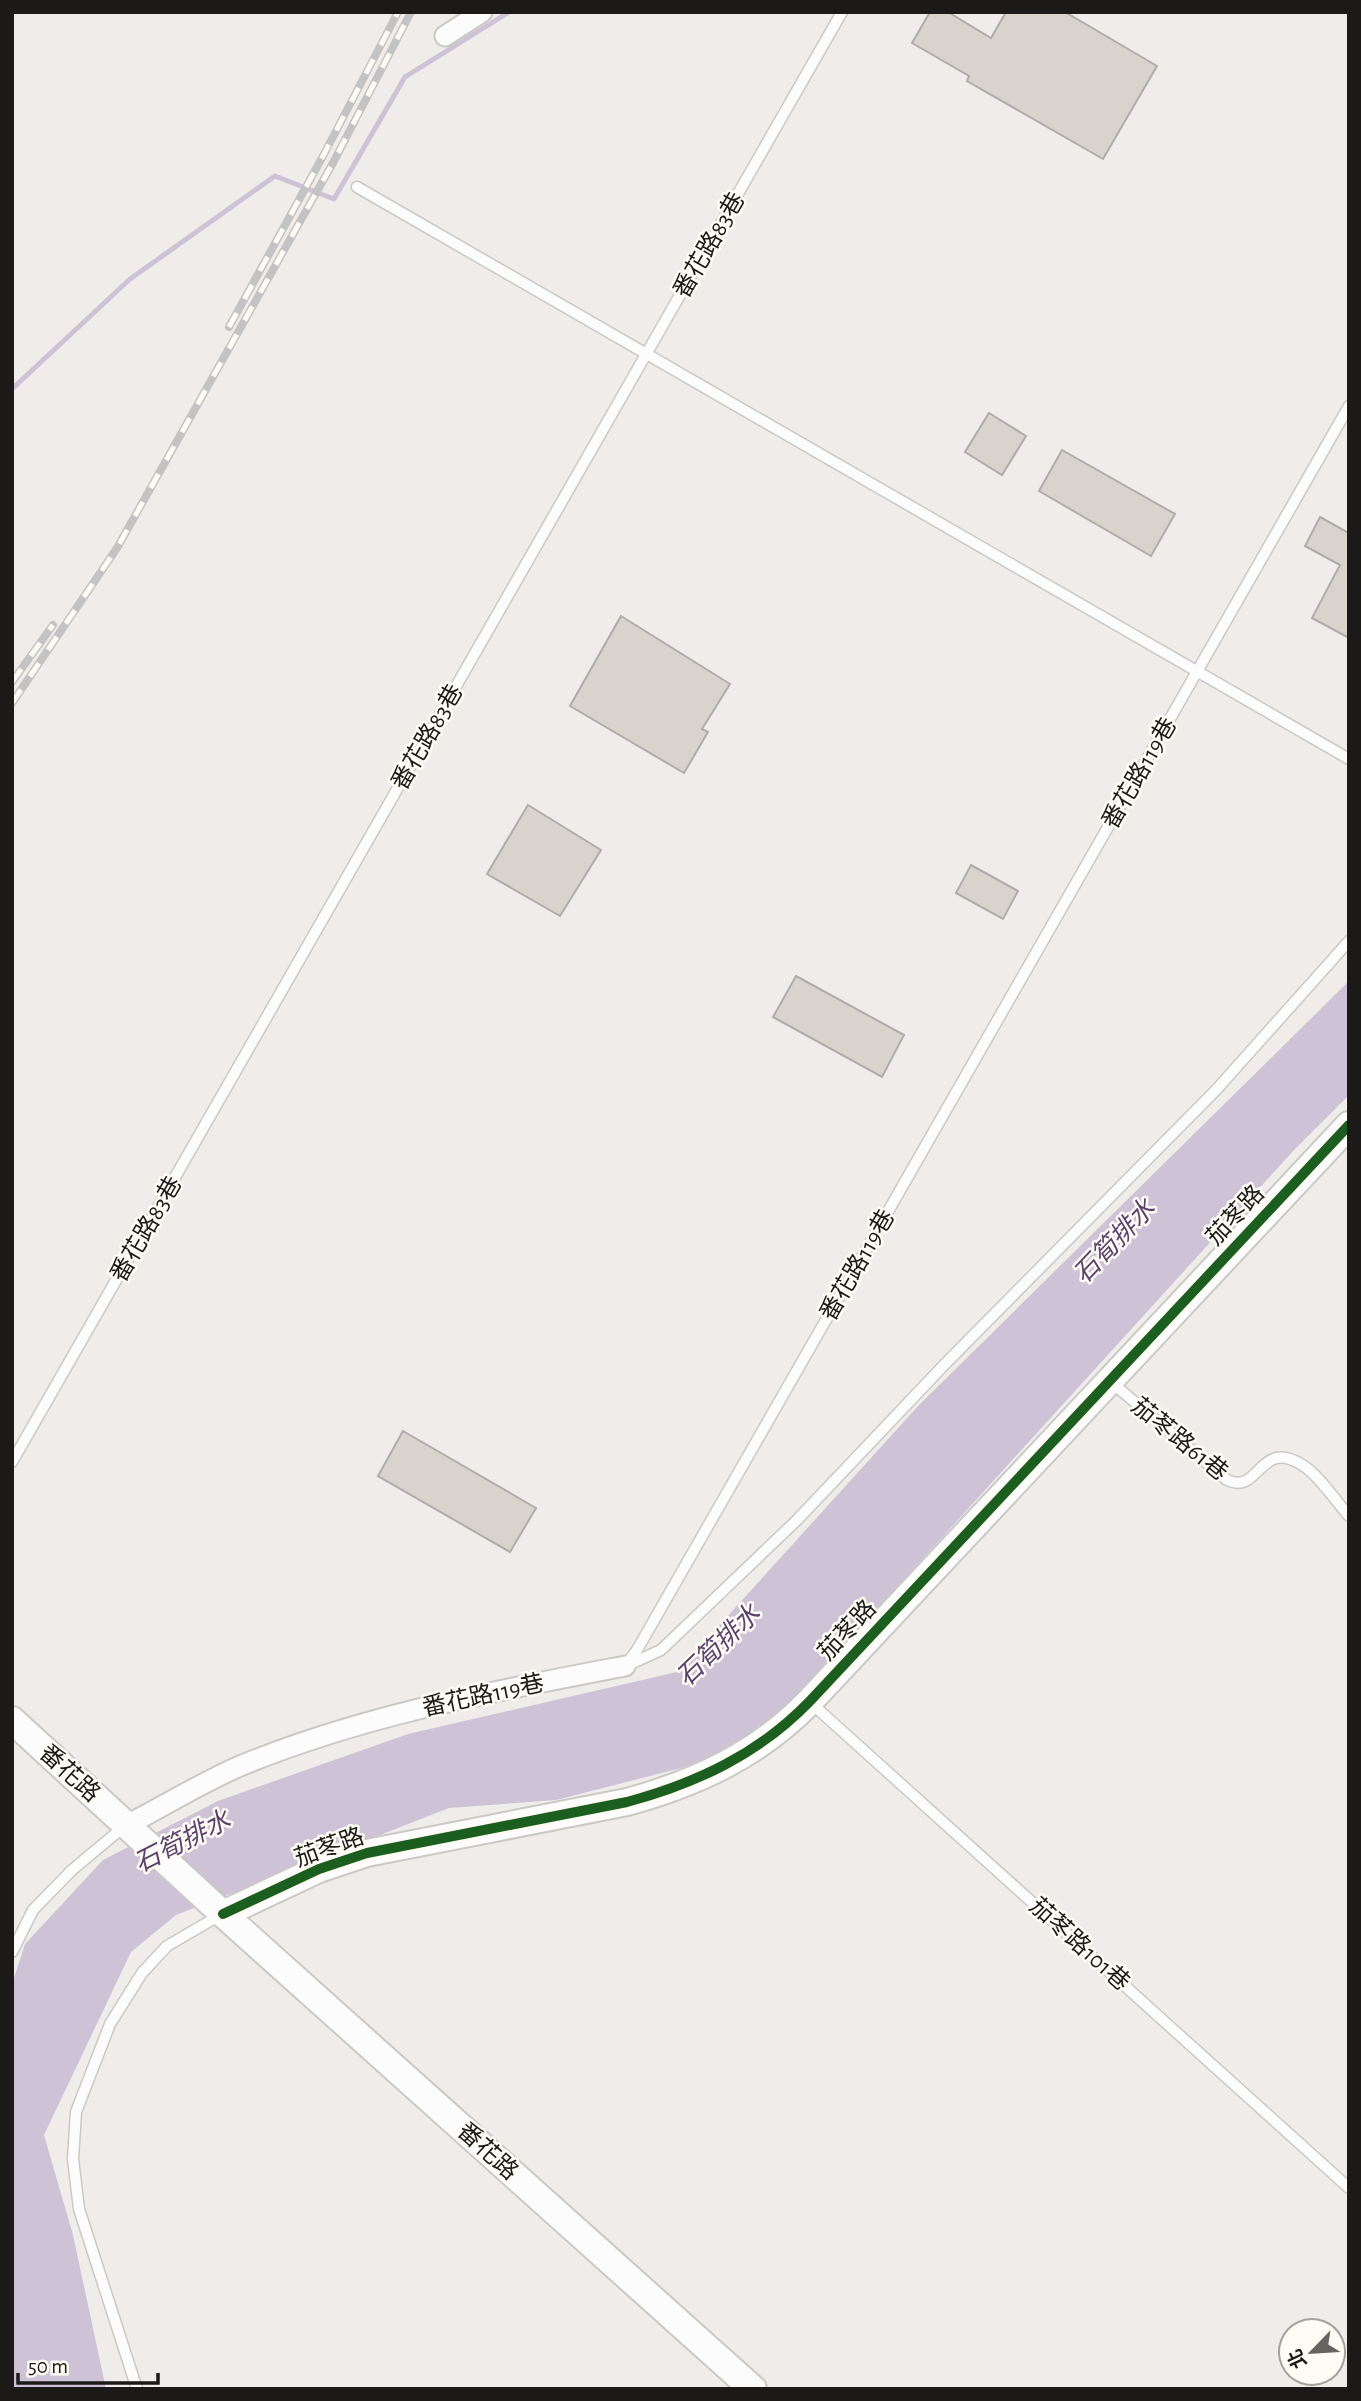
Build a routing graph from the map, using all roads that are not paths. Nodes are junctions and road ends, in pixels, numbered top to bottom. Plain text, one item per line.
1 (482, 12) edge
2 (842, 12) edge
3 (445, 36) dead end
4 (358, 187) dead end
5 (647, 354) junction
6 (1349, 406) edge
7 (1197, 672) junction
8 (1349, 759) edge
9 (1349, 941) edge
10 (1349, 1125) edge
11 (1108, 1380) junction
12 (12, 1462) edge
13 (1349, 1516) edge
14 (625, 1666) junction
15 (810, 1701) junction
16 (12, 1720) edge
17 (127, 1825) junction
18 (223, 1914) junction
19 (12, 1952) edge
20 (1349, 2188) edge
21 (136, 2389) edge
22 (753, 2389) edge

1 - 3 street
2 - 5 lane, 番花路83巷
4 - 5 lane
5 - 7 lane
5 - 12 lane, 番花路83巷
6 - 7 lane, 番花路119巷
7 - 8 lane
7 - 14 lane, 番花路119巷
9 - 14 lane
10 - 11 street, 茄苳路
11 - 13 lane, 茄苳路61巷
11 - 15 street, 茄苳路
14 - 17 street, 番花路119巷
15 - 18 street, 茄苳路
15 - 20 lane, 茄苳路101巷
16 - 17 street, 番花路
17 - 18 street, 番花路
17 - 19 lane
18 - 21 lane
18 - 22 street, 番花路

